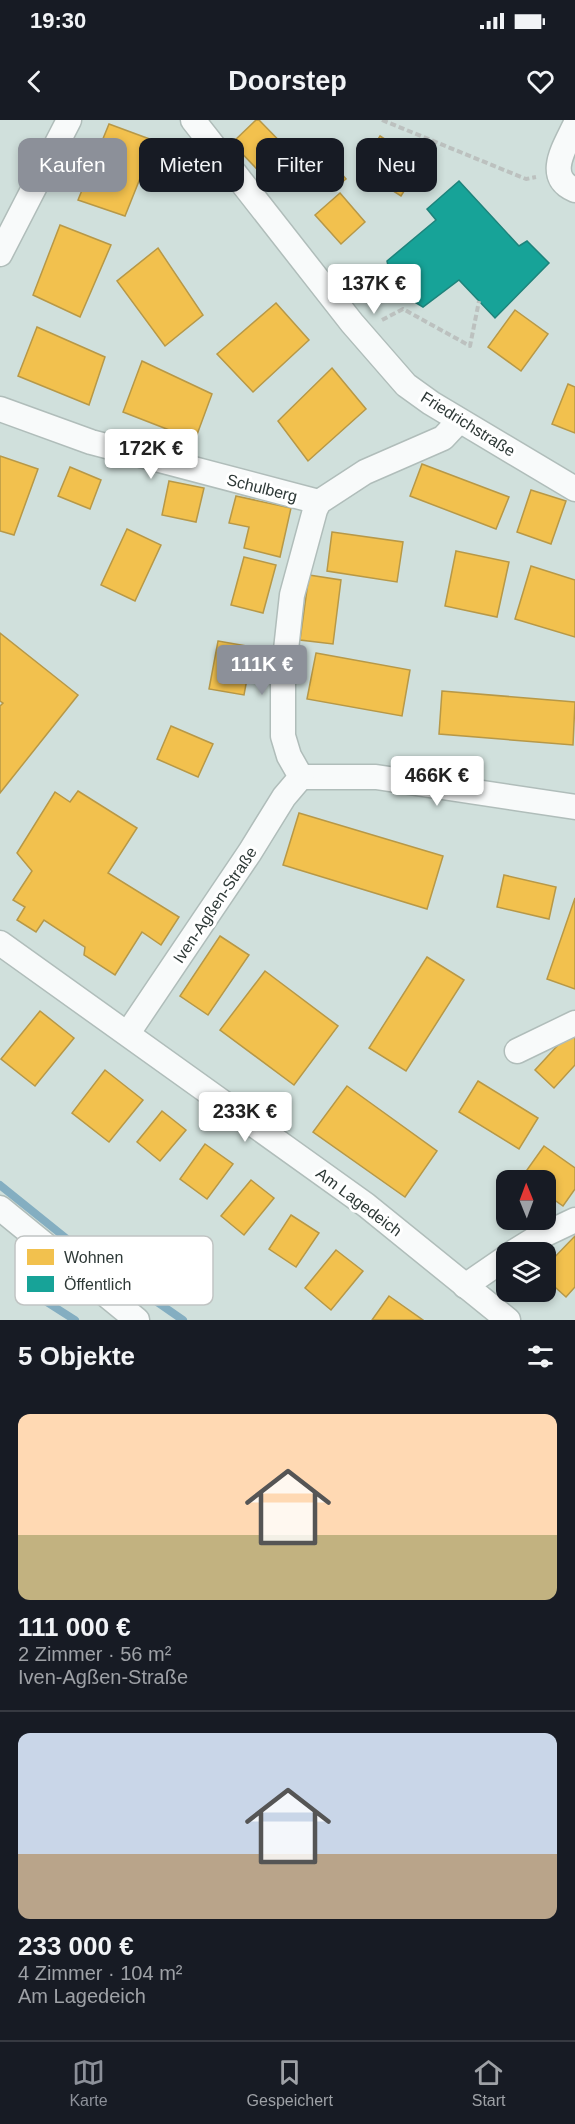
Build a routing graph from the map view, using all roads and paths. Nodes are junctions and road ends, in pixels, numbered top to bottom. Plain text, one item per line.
1 (69, 120) edge
2 (382, 120) edge
3 (199, 122) edge
4 (575, 125) edge
5 (566, 182) edge
6 (0, 254) edge
7 (479, 301) dead end
8 (361, 332) junction
9 (0, 409) edge
10 (459, 421) junction
11 (575, 489) edge
12 (319, 502) junction
13 (301, 777) junction
14 (575, 807) edge
15 (0, 943) edge
16 (575, 1023) edge
17 (128, 1033) junction
18 (518, 1051) dead end
19 (0, 1209) edge
20 (575, 1220) edge
21 (33, 1236) edge
22 (530, 1242) edge
23 (496, 1265) edge
24 (465, 1286) junction
25 (118, 1305) edge
26 (137, 1320) edge
27 (507, 1320) edge

1 - 6 street
2 - 5 path
3 - 8 street, Friedrichstraße
4 - 5 street
7 - 8 path
8 - 10 street, Friedrichstraße
9 - 12 street, Schulberg
10 - 11 street, Friedrichstraße
10 - 12 street
12 - 13 street
13 - 14 street
13 - 17 street, Iven-Agßen-Straße
15 - 17 street, Am Lagedeich
16 - 18 street
17 - 24 street, Am Lagedeich
19 - 21 street
20 - 22 street
23 - 24 street
24 - 27 street, Am Lagedeich
25 - 26 street

